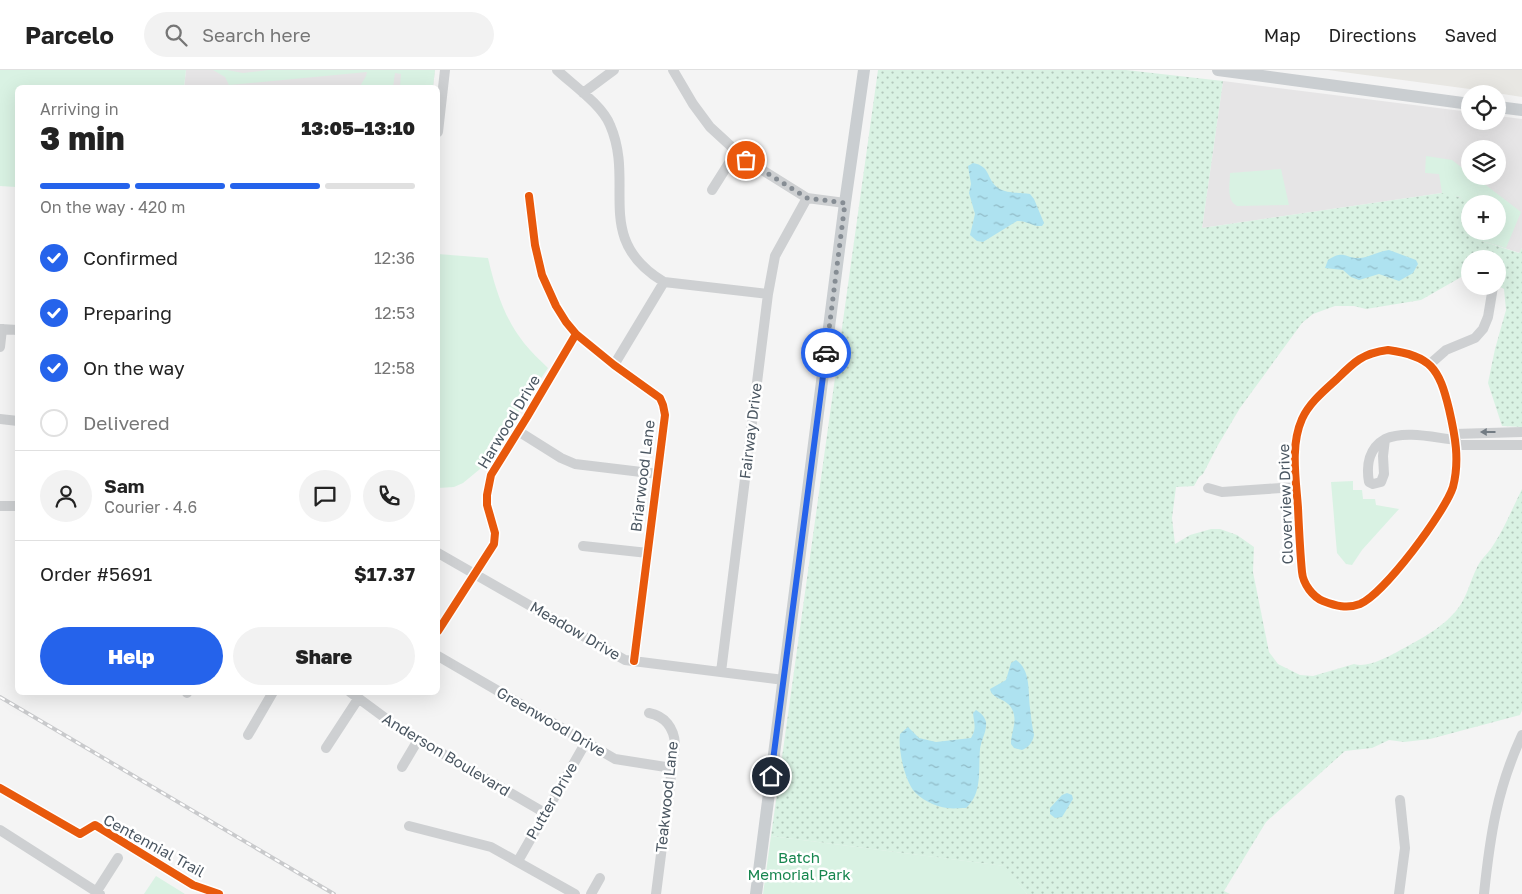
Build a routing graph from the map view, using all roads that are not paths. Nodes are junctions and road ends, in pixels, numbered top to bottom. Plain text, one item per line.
1 (444, 70) edge
2 (557, 70) edge
3 (614, 70) edge
4 (673, 70) edge
5 (864, 70) edge
6 (1218, 70) edge
7 (583, 93) junction
8 (1461, 103) edge
9 (1506, 108) edge
10 (1522, 110) edge
11 (440, 111) edge
12 (736, 152) junction
13 (712, 190) dead end
14 (529, 196) dead end
15 (807, 198) junction
16 (845, 203) junction
17 (664, 282) junction
18 (768, 294) junction
19 (1492, 295) edge
20 (1, 329) edge
21 (15, 330) edge
22 (576, 334) junction
23 (0, 347) edge
24 (1430, 364) junction
25 (614, 365) junction
26 (0, 419) edge
27 (15, 421) edge
28 (518, 432) junction
29 (1522, 432) edge
30 (1386, 439) dead end
31 (1456, 439) junction
32 (1522, 445) edge
33 (658, 474) junction
34 (1296, 487) junction
35 (1208, 488) dead end
36 (0, 506) edge
37 (15, 506) edge
38 (583, 546) dead end
39 (440, 553) edge
40 (648, 553) junction
41 (475, 574) junction
42 (440, 628) edge
43 (440, 657) edge
44 (634, 661) junction
45 (721, 672) junction
46 (784, 680) junction
47 (271, 695) edge
48 (354, 696) edge
49 (649, 713) dead end
50 (248, 735) dead end
51 (1522, 735) edge
52 (418, 740) junction
53 (586, 742) junction
54 (326, 748) dead end
55 (402, 767) dead end
56 (672, 768) junction
57 (1400, 800) dead end
58 (545, 813) junction
59 (409, 826) dead end
60 (0, 830) edge
61 (118, 858) dead end
62 (518, 861) junction
63 (600, 878) dead end
64 (97, 893) edge
65 (575, 894) edge
66 (591, 894) edge
67 (656, 894) edge
68 (756, 894) edge
69 (1399, 894) edge
70 (1484, 894) edge

1 - 11 street
2 - 7 street
3 - 7 street
4 - 12 street
5 - 16 main road
6 - 8 main road
7 - 17 street
9 - 10 main road
12 - 13 street
12 - 15 street
14 - 22 street, Briarwood Lane
15 - 16 street
15 - 18 street, Fairway Drive
16 - 46 main road
17 - 18 street
17 - 25 street
18 - 45 street, Fairway Drive
19 - 24 street
20 - 21 street
20 - 23 street
22 - 25 street, Briarwood Lane
22 - 28 street, Harwood Drive
24 - 31 street, Cloverview Drive
24 - 34 street, Cloverview Drive
25 - 33 street, Briarwood Lane
26 - 27 street
28 - 33 street
28 - 41 street, Harwood Drive
29 -> 31 street
30 - 31 street
31 - 32 street
31 - 34 street, Cloverview Drive
33 - 40 street, Briarwood Lane
34 - 35 street
36 - 37 street
38 - 40 street
39 - 41 street, Meadow Drive
40 - 44 street, Briarwood Lane
41 - 42 street, Harwood Drive
41 - 44 street, Meadow Drive
43 - 53 street, Greenwood Drive
44 - 45 street, Meadow Drive
45 - 46 street, Meadow Drive
46 - 68 main road
47 - 50 street
48 - 52 street, Anderson Boulevard
48 - 54 street
49 - 56 street, Teakwood Lane
51 - 70 street
52 - 55 street
52 - 58 street, Anderson Boulevard
53 - 56 street, Greenwood Drive
53 - 58 street, Putter Drive
56 - 67 street, Teakwood Lane
57 - 69 street
58 - 62 street, Putter Drive
59 - 62 street
60 - 64 street
61 - 64 street
62 - 65 street
63 - 66 street

